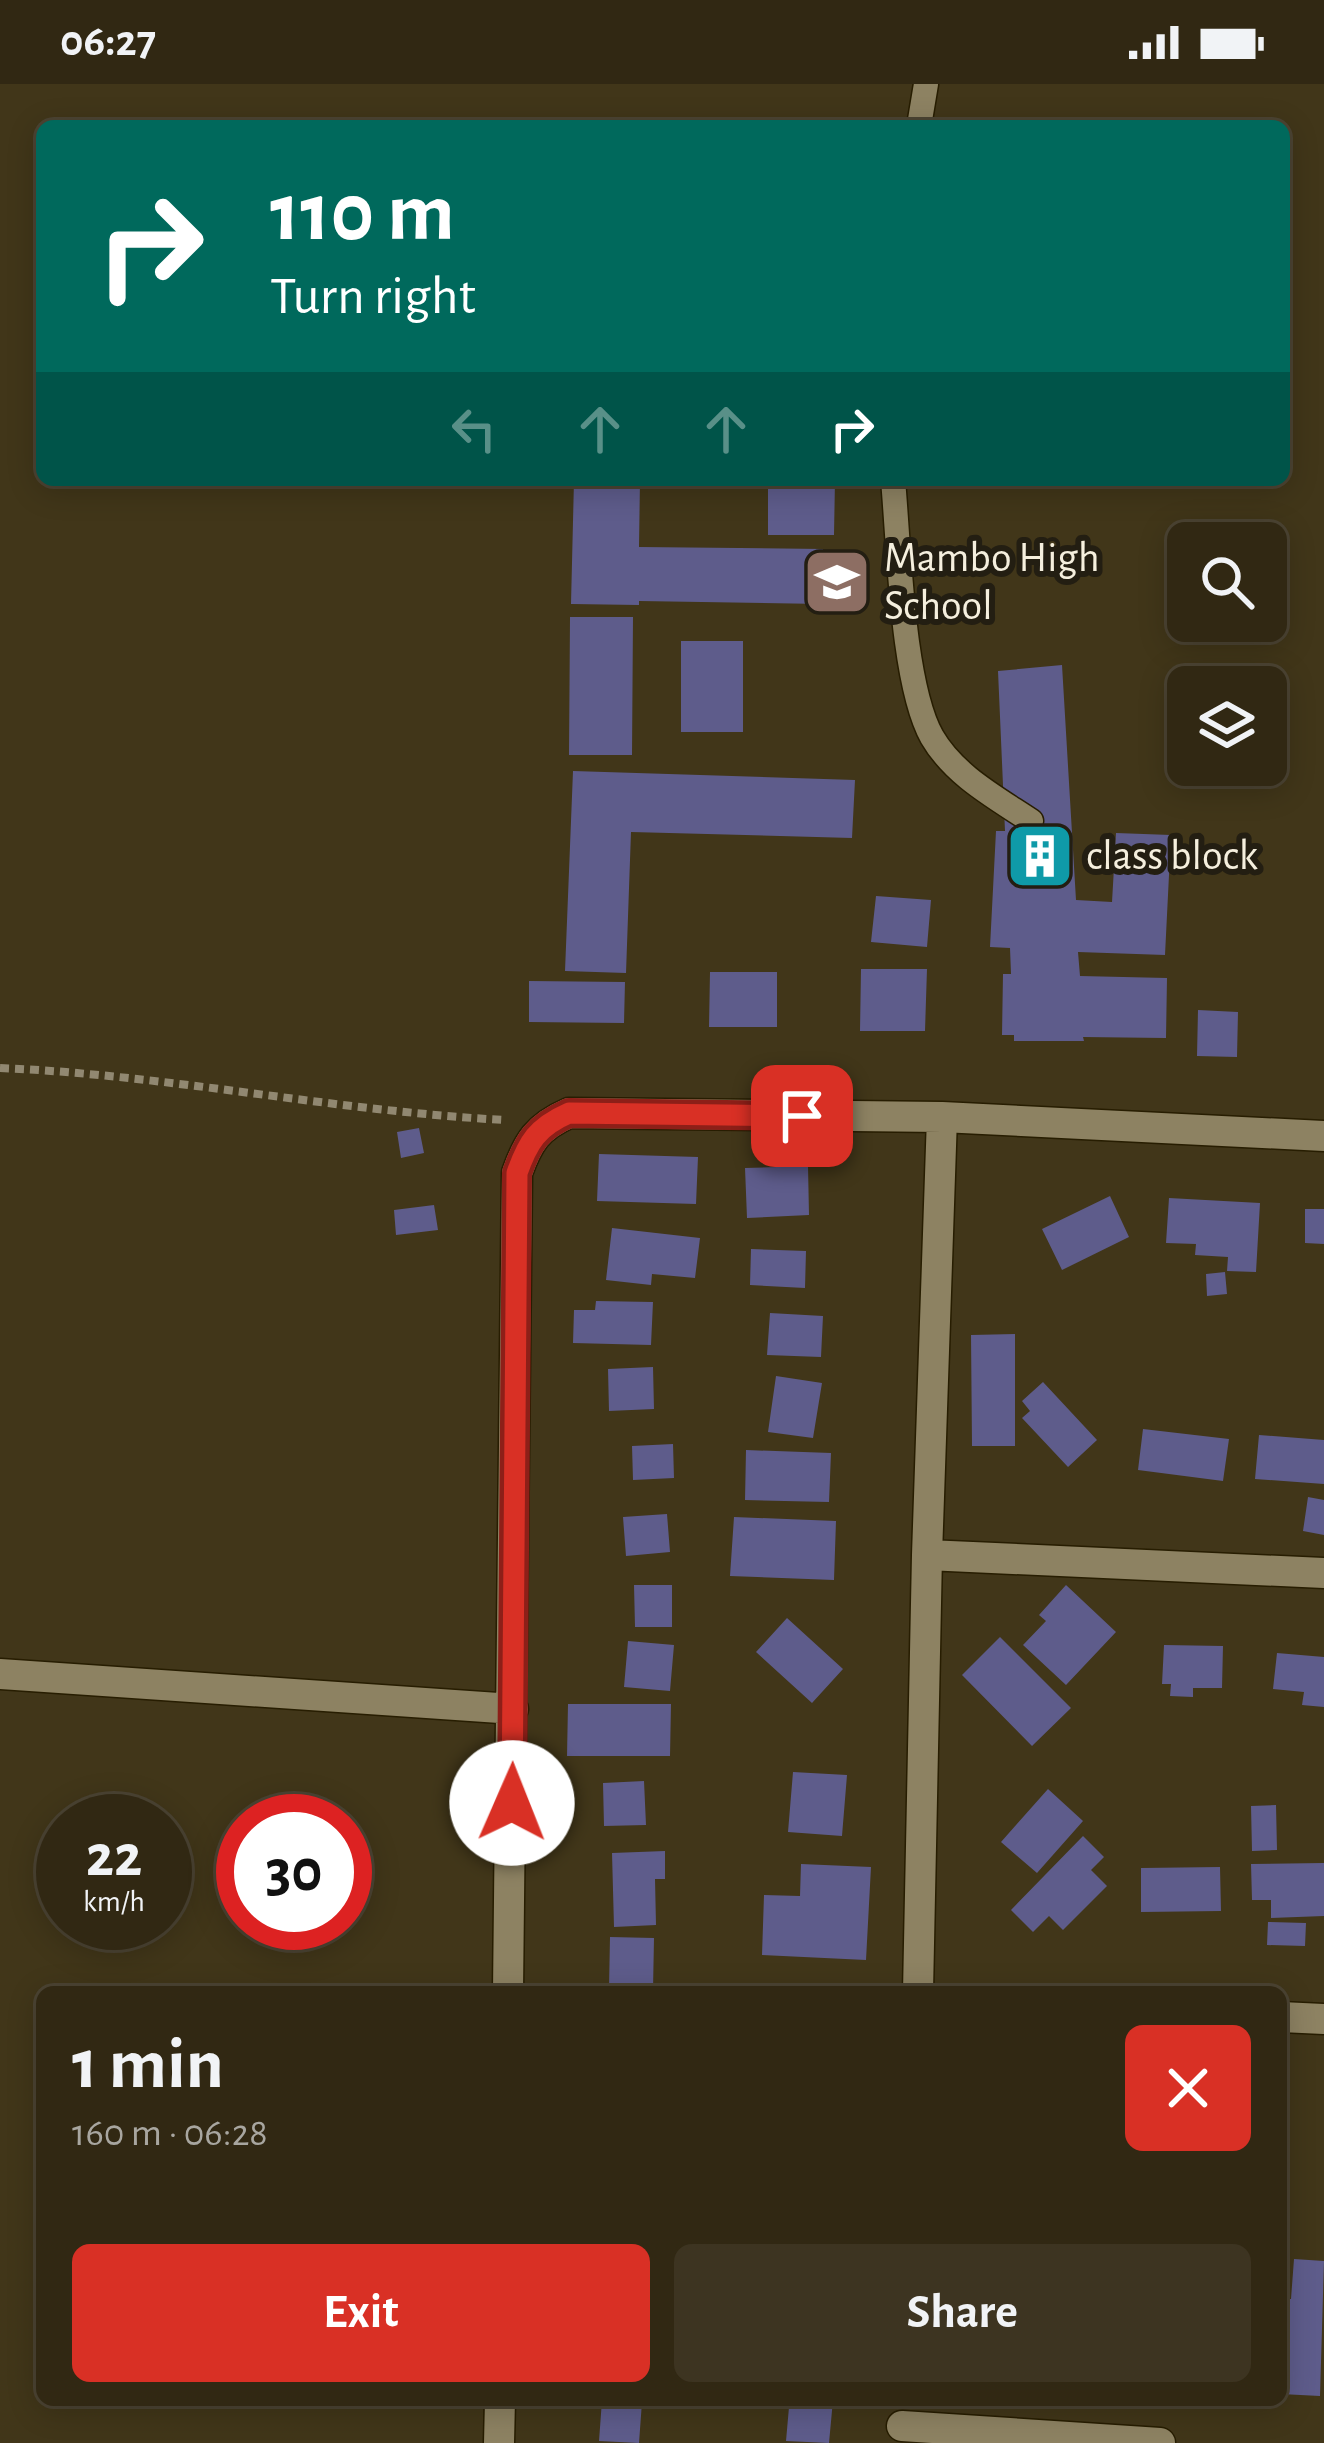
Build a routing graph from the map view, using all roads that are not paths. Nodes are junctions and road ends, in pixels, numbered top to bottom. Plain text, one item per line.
1 (926, 84) edge
2 (920, 120) edge
3 (894, 486) edge
4 (1030, 820) dead end
5 (942, 1117) junction
6 (1324, 1136) edge
7 (927, 1555) junction
8 (1324, 1573) edge
9 (0, 1674) edge
10 (513, 1709) junction
11 (508, 1986) edge
12 (918, 1986) edge
13 (1287, 2017) edge
14 (1324, 2019) edge
15 (500, 2406) edge
16 (902, 2423) edge
17 (499, 2443) edge
18 (1160, 2443) edge

1 - 2 lane
3 - 4 lane
5 - 6 street
5 - 7 street
5 - 10 street
7 - 8 street
7 - 12 street
9 - 10 street
10 - 11 street
13 - 14 street
15 - 17 street
16 - 18 street

